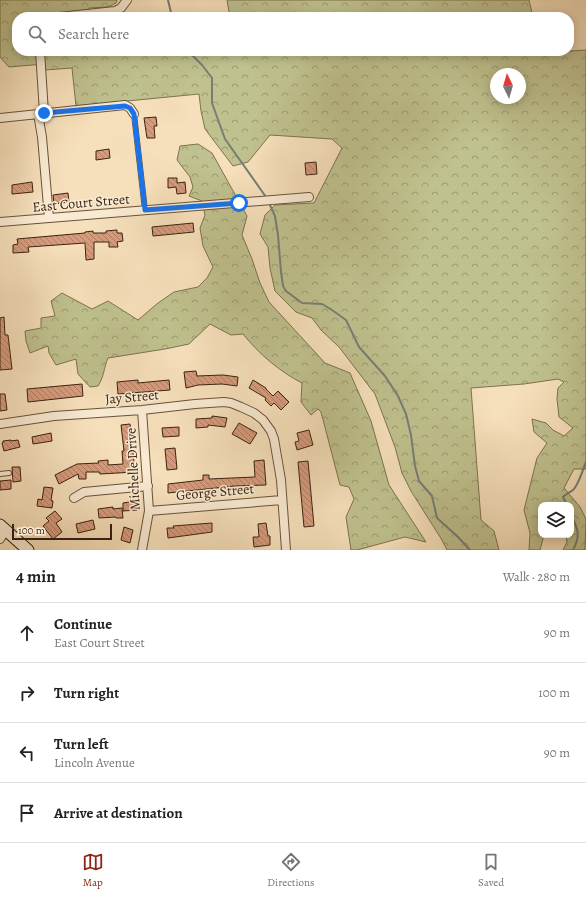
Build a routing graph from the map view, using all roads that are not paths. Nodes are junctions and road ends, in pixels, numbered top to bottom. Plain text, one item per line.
1 (126, 0) edge
2 (109, 12) edge
3 (40, 56) edge
4 (41, 113) junction
5 (134, 114) joint
6 (0, 118) edge
7 (309, 197) dead end
8 (145, 210) junction
9 (49, 218) junction
10 (0, 222) edge
11 (142, 410) junction
12 (0, 424) edge
13 (9, 473) dead end
14 (0, 474) edge
15 (148, 486) junction
16 (74, 498) dead end
17 (282, 500) junction
18 (149, 511) junction
19 (2, 531) edge
20 (28, 550) edge
21 (142, 550) edge
22 (286, 550) edge

1 - 2 street
3 - 4 street
4 - 5 street
4 - 6 street
4 - 9 street
5 - 8 lane
7 - 8 street, East Court Street
8 - 9 street, East Court Street
9 - 10 street, East Court Street
11 - 12 street, Jay Street
11 - 15 street, Michelle Drive
11 - 17 street, Jay Street
13 - 14 lane
15 - 16 street
15 - 18 street, Michelle Drive
17 - 18 street, George Street
17 - 22 street
18 - 21 street, Michelle Drive
19 - 20 main road

